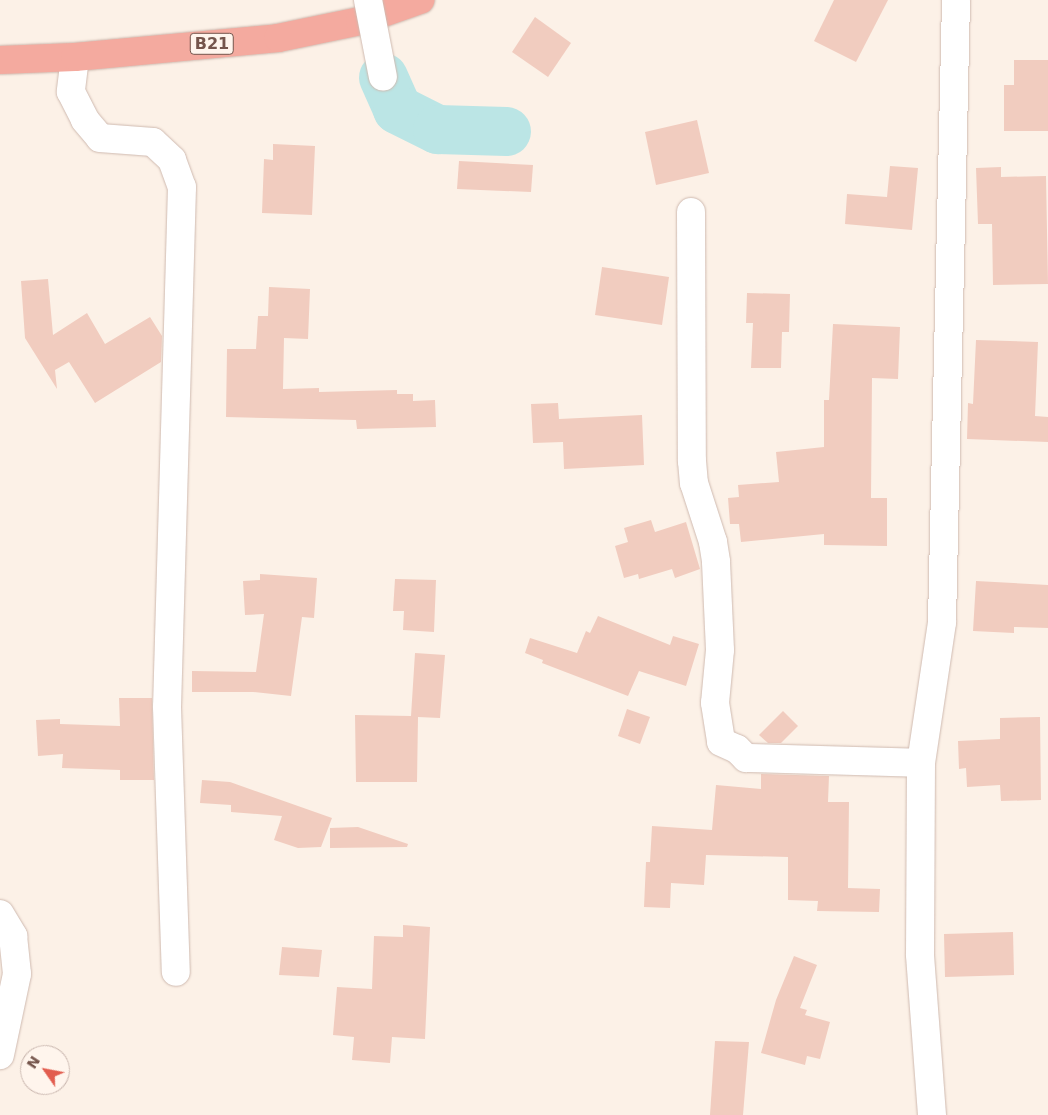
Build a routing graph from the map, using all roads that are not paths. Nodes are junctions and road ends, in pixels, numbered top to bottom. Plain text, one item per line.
1 (368, 0) edge
2 (420, 0) edge
3 (956, 0) edge
4 (75, 57) junction
5 (0, 60) edge
6 (383, 78) dead end
7 (691, 212) dead end
8 (921, 763) junction
9 (0, 914) edge
10 (176, 972) dead end
11 (0, 1055) edge
12 (932, 1115) edge

1 - 6 street, bridge
2 - 4 highway, B21
3 - 8 street
4 - 5 highway, B21
4 - 10 street
7 - 8 street
8 - 12 street
9 - 11 street

